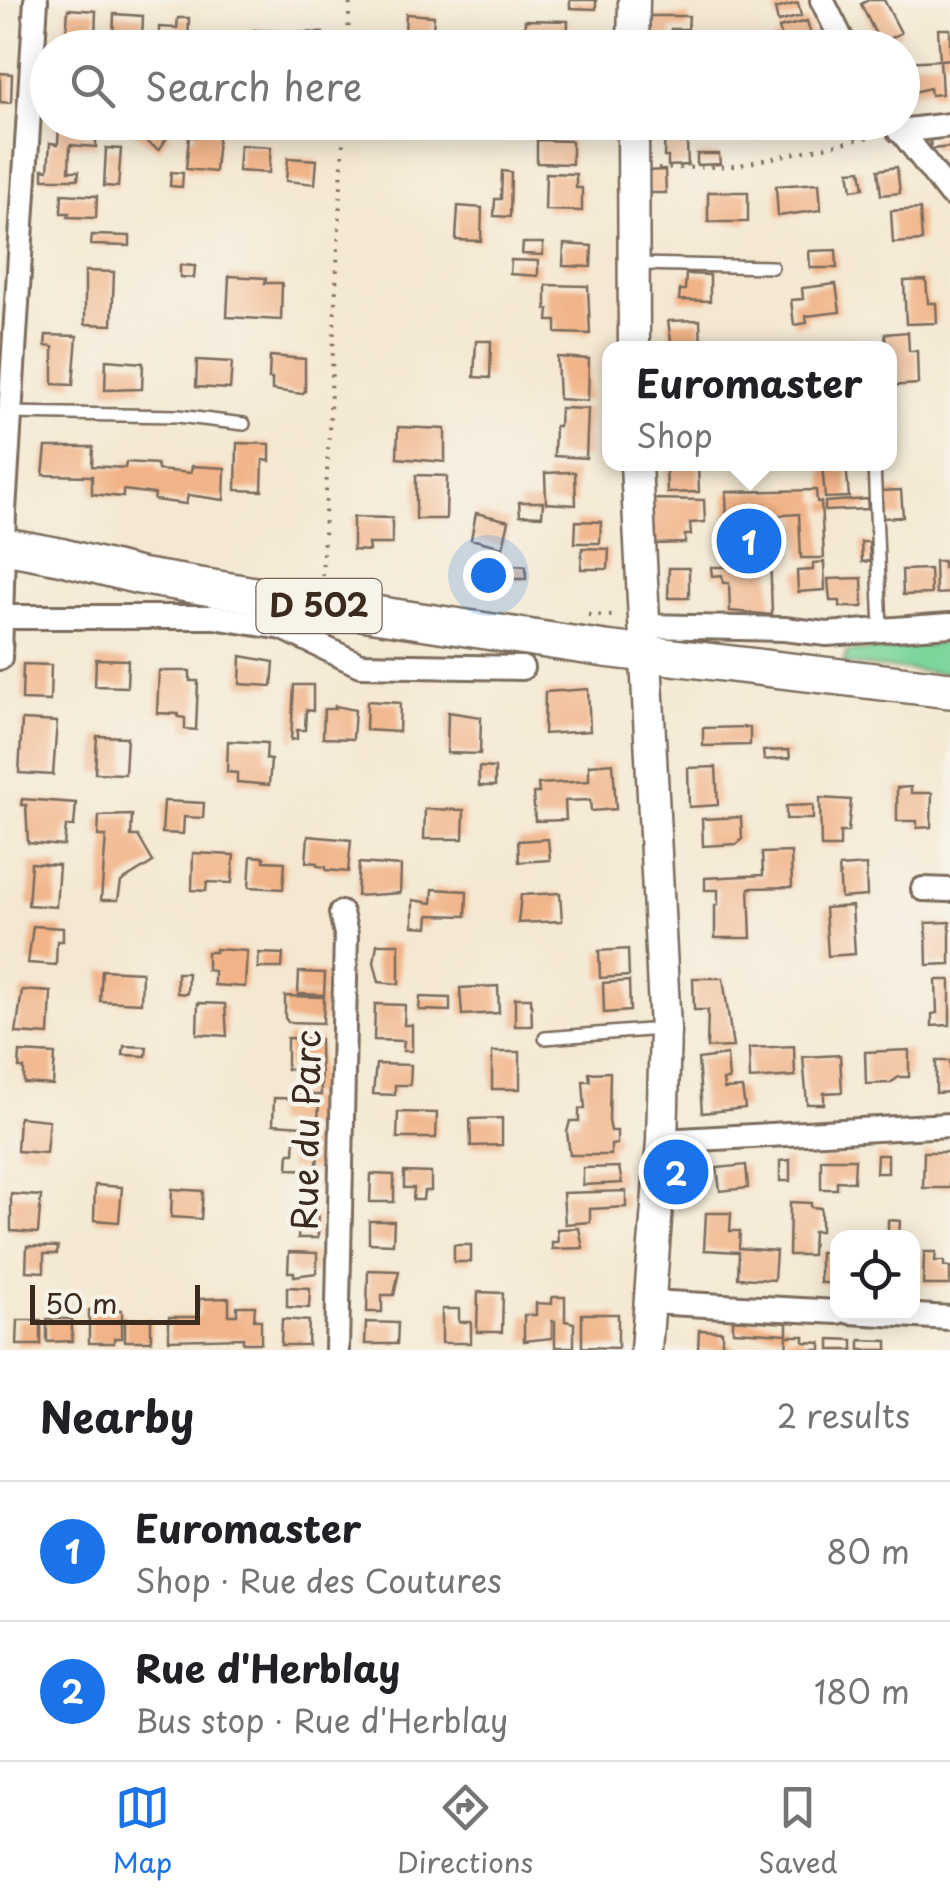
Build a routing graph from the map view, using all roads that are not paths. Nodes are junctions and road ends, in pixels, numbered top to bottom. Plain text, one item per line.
1 (36, 0) edge
2 (634, 0) edge
3 (822, 0) edge
4 (38, 30) edge
5 (634, 30) edge
6 (837, 30) edge
7 (950, 126) edge
8 (920, 127) edge
9 (34, 140) edge
10 (633, 140) edge
11 (906, 140) edge
12 (950, 194) edge
13 (634, 264) junction
14 (772, 266) dead end
15 (634, 341) edge
16 (10, 413) junction
17 (244, 424) dead end
18 (636, 471) edge
19 (874, 471) edge
20 (1, 555) edge
21 (1, 617) edge
22 (950, 625) edge
23 (882, 630) junction
24 (644, 640) junction
25 (0, 658) edge
26 (522, 668) dead end
27 (950, 690) edge
28 (923, 889) dead end
29 (950, 890) edge
30 (341, 913) dead end
31 (665, 1029) junction
32 (545, 1038) dead end
33 (950, 1124) edge
34 (662, 1142) junction
35 (650, 1302) junction
36 (830, 1312) edge
37 (920, 1316) edge
38 (950, 1318) edge
39 (336, 1350) edge
40 (646, 1350) edge

1 - 4 street
2 - 5 main road
3 - 6 street
7 - 8 street
9 - 16 street
10 - 13 main road
11 - 12 street
13 - 14 lane
13 - 15 main road
16 - 17 lane
16 - 20 street
18 - 24 main road
19 - 23 lane
20 - 21 street
20 - 24 main road, D 502
21 - 25 street
21 - 26 street
22 - 23 street
23 - 24 street
24 - 27 main road, D 502
24 - 31 main road
28 - 29 street
30 - 39 street, Rue du Parc
31 - 32 lane
31 - 34 main road
33 - 34 street
34 - 35 main road
35 - 36 street
35 - 40 main road
37 - 38 street

